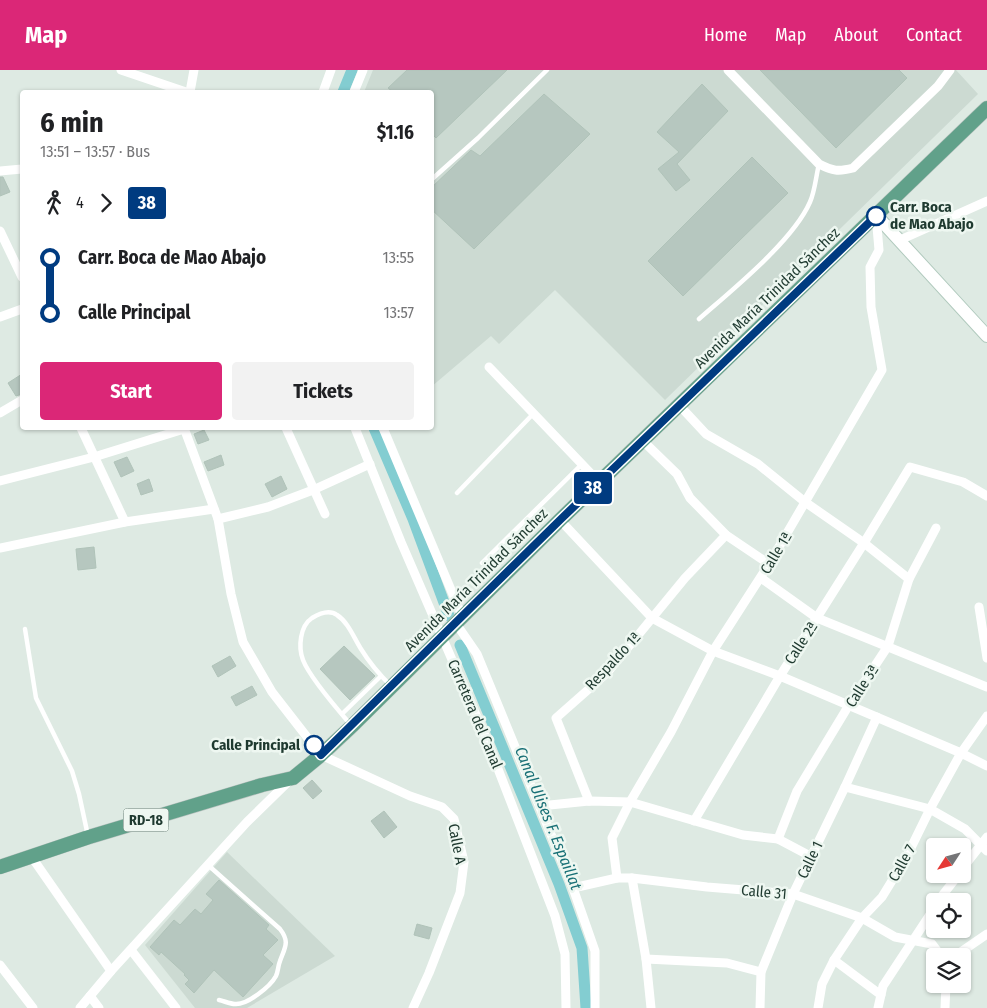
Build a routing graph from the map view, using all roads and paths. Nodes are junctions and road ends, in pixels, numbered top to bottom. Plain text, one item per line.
1 (123, 70) edge
2 (194, 70) edge
3 (332, 70) edge
4 (362, 70) edge
5 (547, 70) edge
6 (728, 70) edge
7 (950, 70) edge
8 (180, 90) edge
9 (190, 90) edge
10 (324, 90) edge
11 (355, 90) edge
12 (987, 108) edge
13 (819, 164) junction
14 (20, 169) edge
15 (0, 172) edge
16 (434, 177) edge
17 (987, 201) edge
18 (876, 215) junction
19 (0, 231) edge
20 (900, 240) junction
21 (20, 273) edge
22 (20, 312) edge
23 (0, 317) edge
24 (699, 319) dead end
25 (987, 336) edge
26 (489, 367) dead end
27 (20, 401) edge
28 (679, 405) junction
29 (0, 413) edge
30 (534, 413) junction
31 (82, 430) edge
32 (178, 430) edge
33 (185, 430) edge
34 (287, 430) edge
35 (356, 430) edge
36 (384, 430) edge
37 (642, 440) junction
38 (94, 457) junction
39 (370, 464) junction
40 (582, 464) junction
41 (0, 480) edge
42 (599, 482) junction
43 (313, 490) junction
44 (457, 493) dead end
45 (987, 496) edge
46 (805, 502) junction
47 (214, 509) junction
48 (326, 514) dead end
49 (218, 519) junction
50 (560, 520) junction
51 (125, 522) junction
52 (936, 528) dead end
53 (726, 535) junction
54 (864, 544) junction
55 (0, 548) edge
56 (482, 563) dead end
57 (770, 564) junction
58 (761, 578) junction
59 (909, 579) junction
60 (979, 607) dead end
61 (652, 618) junction
62 (817, 618) junction
63 (458, 619) junction
64 (25, 629) dead end
65 (442, 637) junction
66 (888, 646) junction
67 (713, 651) junction
68 (987, 658) edge
69 (381, 676) junction
70 (780, 676) junction
71 (392, 686) junction
72 (987, 687) edge
73 (849, 705) junction
74 (342, 714) junction
75 (876, 716) junction
76 (987, 716) edge
77 (352, 726) junction
78 (961, 753) junction
79 (321, 755) junction
80 (987, 766) edge
81 (293, 778) junction
82 (845, 787) junction
83 (588, 801) junction
84 (630, 802) junction
85 (540, 806) junction
86 (930, 808) junction
87 (694, 821) junction
88 (89, 837) junction
89 (987, 837) edge
90 (778, 839) junction
91 (984, 848) edge
92 (31, 856) junction
93 (812, 857) junction
94 (971, 860) edge
95 (208, 865) junction
96 (0, 867) edge
97 (617, 878) junction
98 (632, 878) junction
99 (952, 883) edge
100 (573, 888) junction
101 (944, 893) edge
102 (793, 894) junction
103 (862, 918) junction
104 (926, 922) edge
105 (987, 934) edge
106 (914, 941) junction
107 (935, 948) edge
108 (967, 948) edge
109 (131, 950) junction
110 (646, 959) junction
111 (834, 960) junction
112 (0, 965) edge
113 (111, 971) junction
114 (761, 972) junction
115 (946, 993) edge
116 (881, 995) junction
117 (90, 996) junction
118 (219, 1000) dead end
119 (33, 1008) edge
120 (80, 1008) edge
121 (99, 1008) edge
122 (176, 1008) edge
123 (413, 1008) edge
124 (566, 1008) edge
125 (596, 1008) edge
126 (651, 1008) edge
127 (760, 1008) edge
128 (818, 1008) edge
129 (878, 1008) edge
130 (945, 1008) edge

1 - 8 street
2 - 9 street
3 - 10 street
4 - 11 street
5 - 16 lane
6 - 13 street
7 - 13 street
12 - 18 main road, Avenida María Trinidad Sánchez / RD-18
13 - 24 lane
14 - 15 street
17 - 20 street
18 - 20 street
18 - 28 main road, Avenida María Trinidad Sánchez / RD-18
18 - 46 street, Calle 1ª
19 - 21 street
20 - 25 street
22 - 23 street
26 - 30 street
27 - 29 street
28 - 37 main road, Avenida María Trinidad Sánchez / RD-18
28 - 46 street
30 - 40 street
30 - 44 lane
31 - 38 street
32 - 38 street
33 - 47 street
34 - 43 street
35 - 39 street, Carretera del Canal
36 - 63 street, Carretera del Canal
37 - 42 main road, Avenida María Trinidad Sánchez / RD-18
37 - 53 street
38 - 41 street
38 - 51 street
39 - 43 street
39 - 65 street, Carretera del Canal
40 - 42 street
40 - 56 lane
42 - 50 main road, Avenida María Trinidad Sánchez / RD-18
43 - 48 street
43 - 49 street
45 - 54 street, Calle 2ª
46 - 54 street
46 - 57 street, Calle 1ª
47 - 49 street
47 - 51 street
49 - 79 street
50 - 61 street
50 - 63 main road, Avenida María Trinidad Sánchez / RD-18
51 - 55 street
52 - 59 street, Calle 3ª
53 - 57 street
53 - 61 street, Respaldo 1ª
54 - 59 street
54 - 62 street, Calle 2ª
57 - 58 street, Calle 1ª
58 - 62 street
58 - 67 street, Calle 1ª
59 - 66 street, Calle 3ª
60 - 68 street
61 - 67 street
61 - 83 street, Respaldo 1ª
62 - 66 street
62 - 70 street, Calle 2ª
63 - 65 main road, Avenida María Trinidad Sánchez / RD-18
63 - 85 street, Carretera del Canal
64 - 88 lane
65 - 71 main road, Avenida María Trinidad Sánchez / RD-18
65 - 124 street, Carretera del Canal
66 - 72 street
66 - 73 street, Calle 3ª
67 - 70 street
67 - 84 street, Calle 1ª
69 - 71 lane
69 - 74 lane
69 - 74 lane
70 - 73 street
70 - 87 street, Calle 2ª
71 - 77 main road, Avenida María Trinidad Sánchez / RD-18
73 - 75 street
73 - 90 street, Calle 3ª
74 - 77 lane
75 - 78 street
75 - 82 street, Calle 1
76 - 78 street, Calle 7
77 - 79 main road, Avenida María Trinidad Sánchez / RD-18
78 - 80 street
78 - 86 street, Calle 7
79 - 81 main road, Avenida María Trinidad Sánchez / RD-18
79 - 123 street, Calle A
81 - 88 main road, Avenida María Trinidad Sánchez / RD-18
81 - 95 street
82 - 86 street
82 - 93 street, Calle 1
83 - 84 street
83 - 85 street
84 - 87 street
84 - 97 street, Calle 1ª
85 - 100 street, Carretera del Canal
86 - 91 street
86 - 103 street, Calle 7
87 - 90 street
88 - 92 main road, Avenida María Trinidad Sánchez / RD-18
89 - 91 street
90 - 93 street
91 - 94 street
92 - 96 main road, Avenida María Trinidad Sánchez / RD-18
92 - 113 street
93 - 102 street, Calle 1
95 - 109 street
95 - 118 lane
97 - 98 street, Calle 31
97 - 100 street, Calle 31
98 - 102 street, Calle 31
98 - 110 street
99 - 101 street
100 - 125 street, Carretera del Canal
102 - 103 street, Calle 31
102 - 114 street, Calle 1
103 - 106 street, Calle 31
103 - 111 street, Calle 7
104 - 106 street
105 - 108 street
106 - 107 street, Calle 31
106 - 116 street
109 - 113 street
109 - 122 street
110 - 114 street
110 - 126 street
111 - 116 street
111 - 128 street, Calle 7
112 - 119 street
113 - 117 street
114 - 127 street, Calle 1
115 - 130 street
116 - 129 street
117 - 120 street
117 - 121 street

